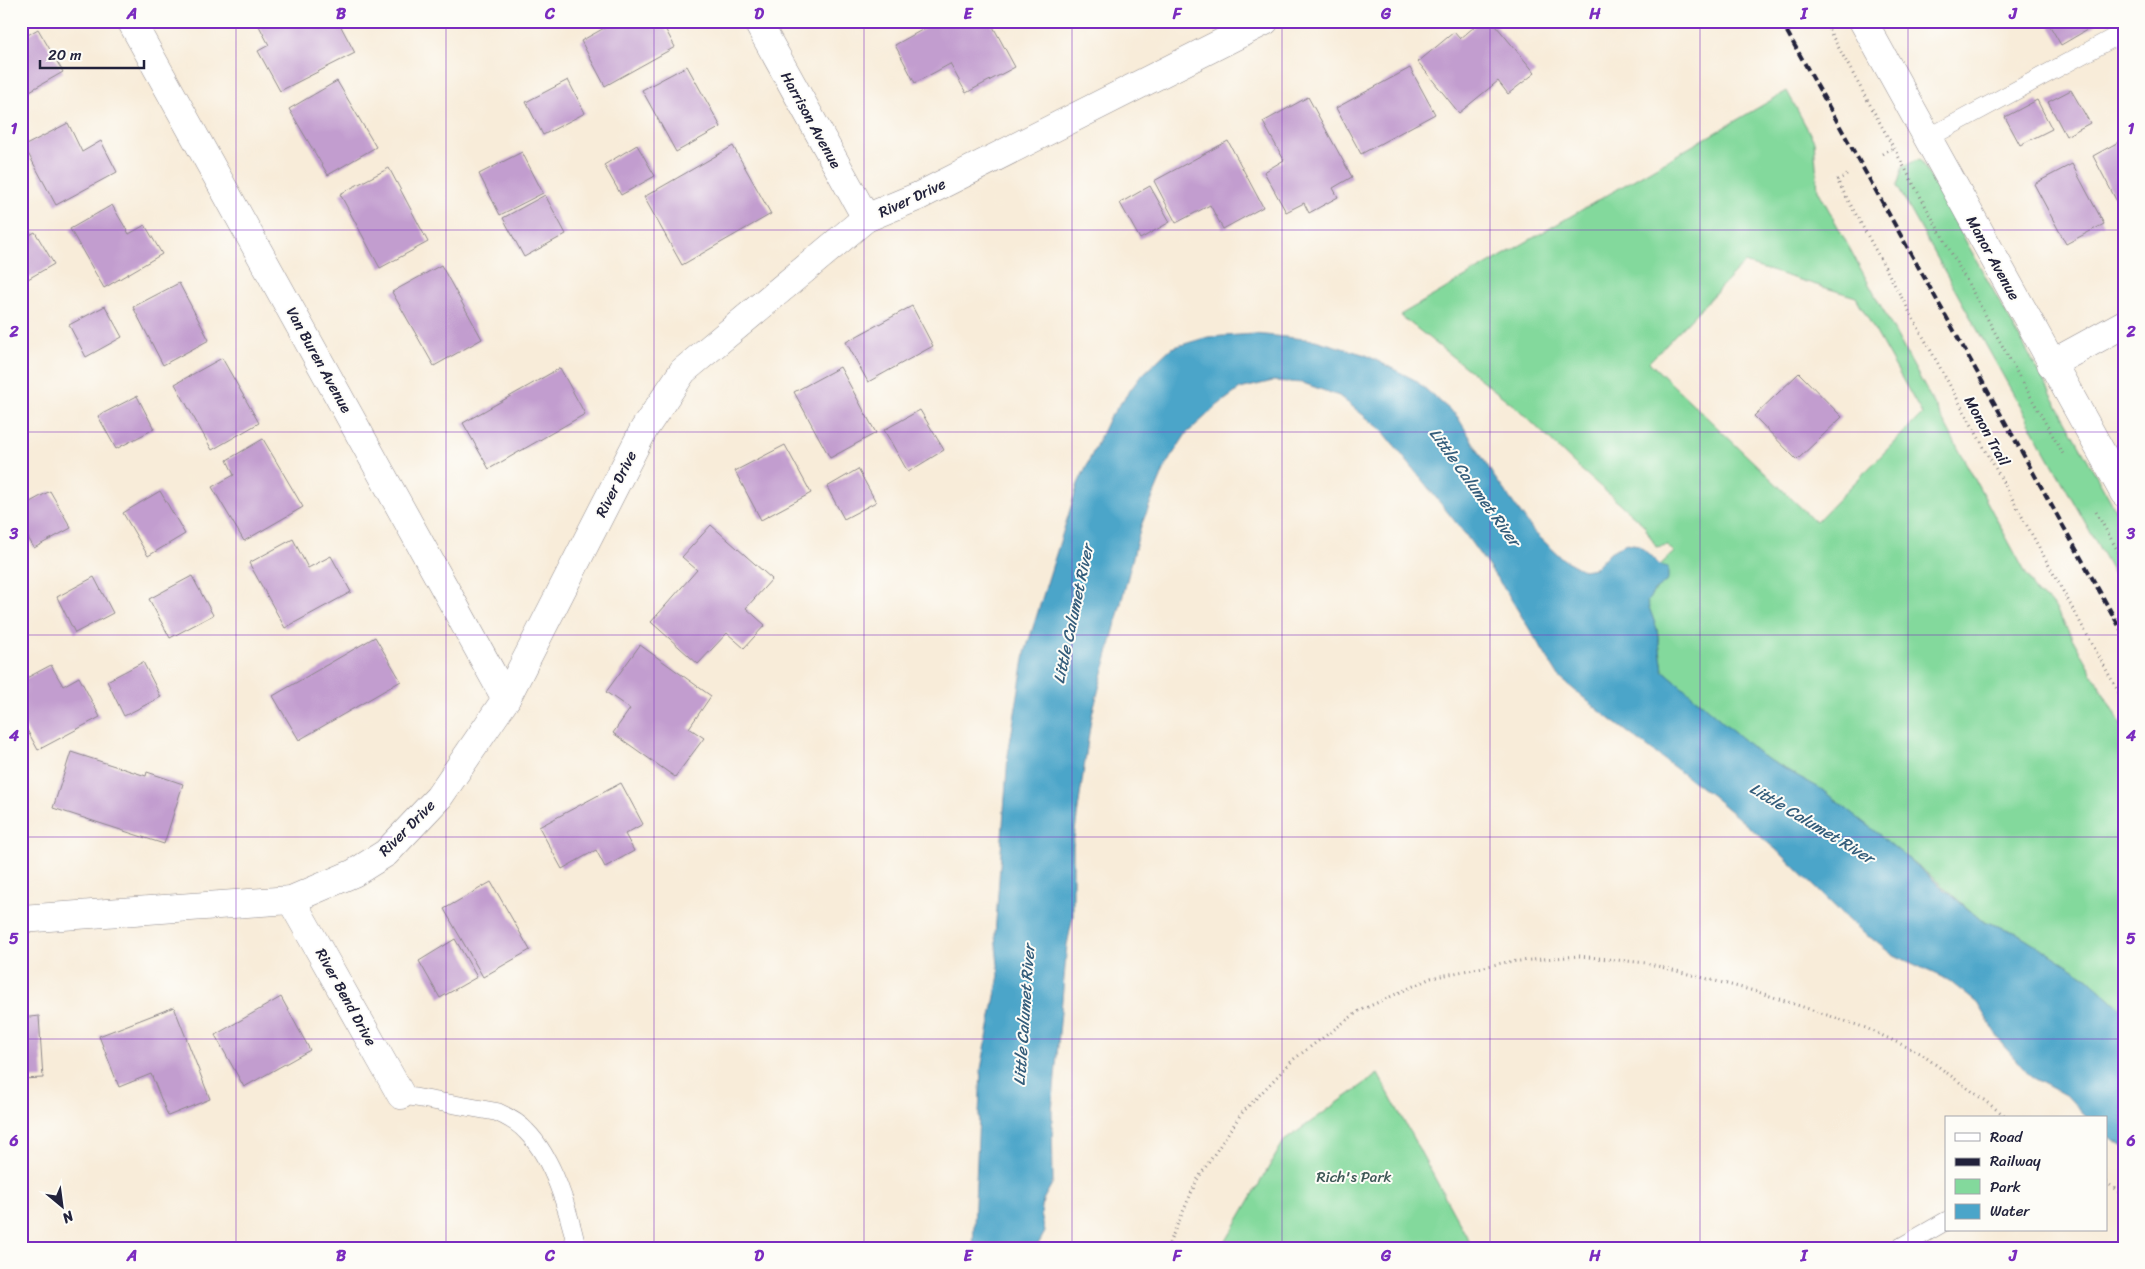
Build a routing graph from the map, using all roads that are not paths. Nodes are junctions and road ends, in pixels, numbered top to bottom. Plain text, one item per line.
1 (131, 21) edge
2 (757, 21) edge
3 (1265, 21) edge
4 (1863, 21) edge
5 (2124, 32) edge
6 (1928, 138) junction
7 (866, 218) junction
8 (2124, 324) edge
9 (2051, 364) junction
10 (2124, 493) edge
11 (506, 699) junction
12 (291, 900) junction
13 (21, 919) edge
14 (401, 1095) joint
15 (1945, 1222) edge
16 (577, 1248) edge
17 (1898, 1248) edge

1 - 11 street, Van Buren Avenue
2 - 7 street, Harrison Avenue
3 - 7 street, River Drive
4 - 6 street, Manor Avenue
5 - 6 lane
6 - 9 street, Manor Avenue
7 - 11 street, River Drive
8 - 9 street
9 - 10 street, Manor Avenue
11 - 12 street, River Drive
12 - 13 street, River Drive
12 - 14 street, River Bend Drive
14 - 16 lane
15 - 17 lane

